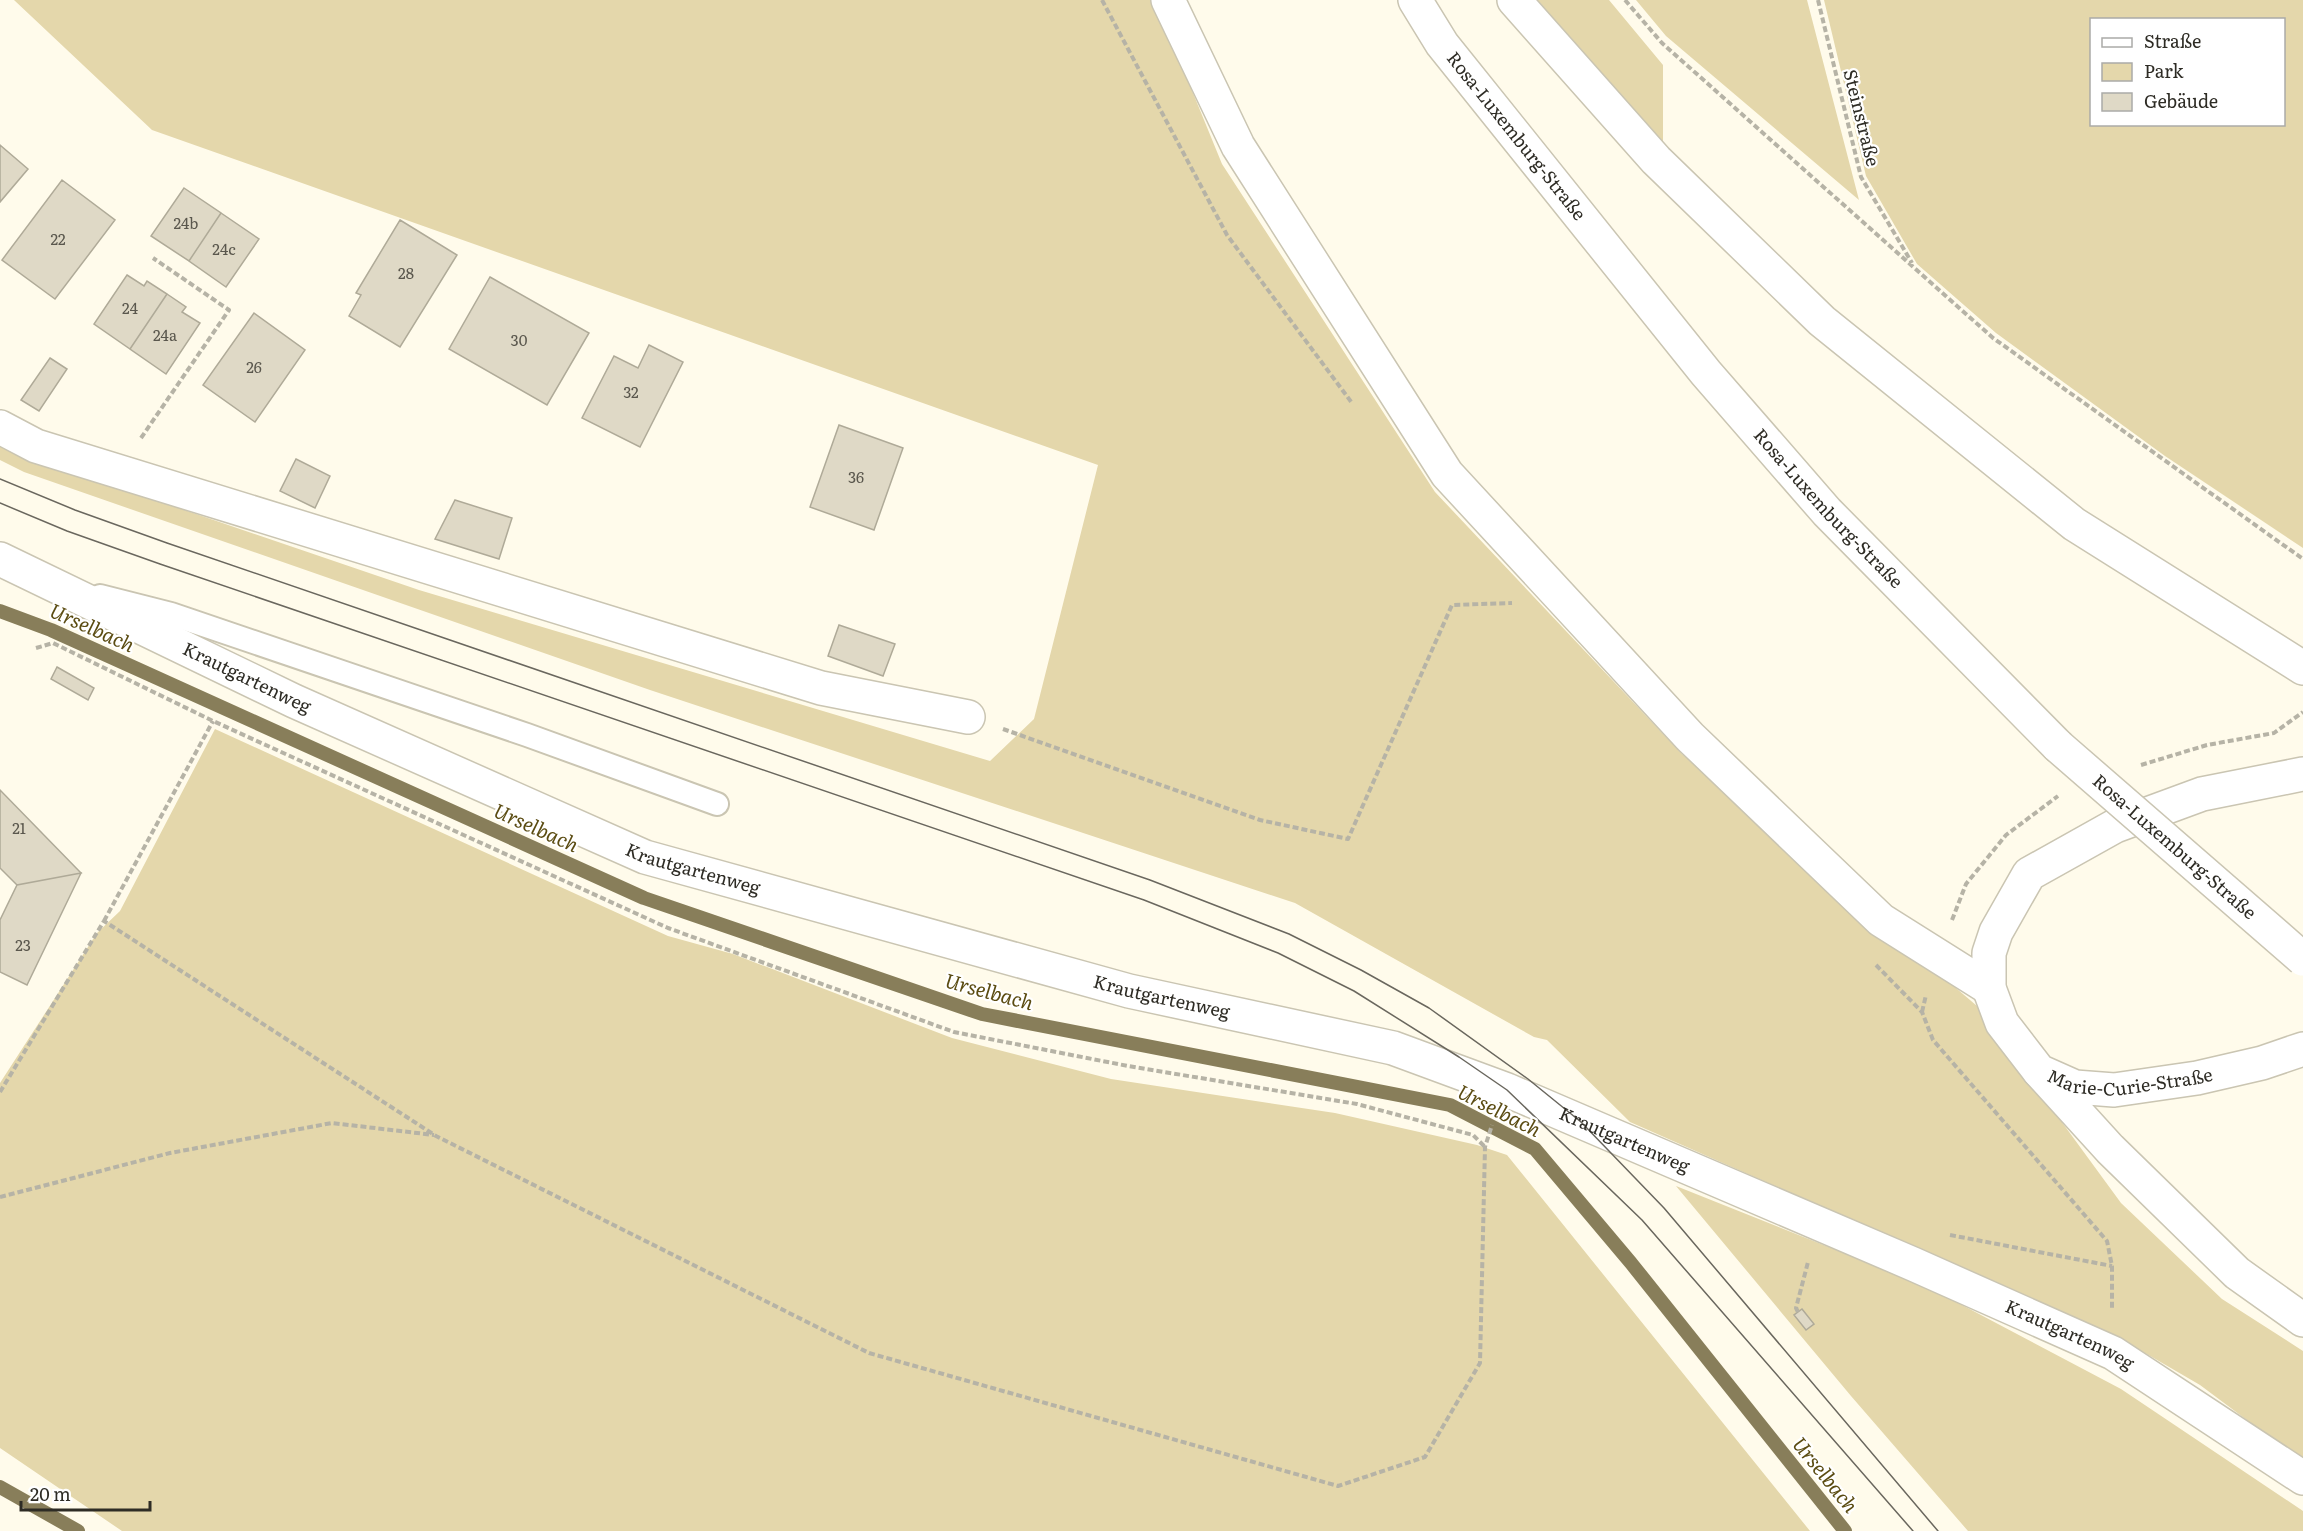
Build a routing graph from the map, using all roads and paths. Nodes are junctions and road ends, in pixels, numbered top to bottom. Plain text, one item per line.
1 (1168, 0) edge
2 (1415, 0) edge
3 (1514, 0) edge
4 (1625, 0) edge
5 (1818, 0) edge
6 (153, 258) dead end
7 (1913, 267) junction
8 (156, 416) dead end
9 (0, 428) edge
10 (0, 559) edge
11 (2303, 559) edge
12 (44, 580) junction
13 (1524, 602) dead end
14 (36, 648) dead end
15 (2303, 668) edge
16 (968, 717) joint
17 (213, 721) junction
18 (2303, 774) edge
19 (717, 804) dead end
20 (104, 921) junction
21 (2303, 959) edge
22 (1989, 988) junction
23 (1922, 1012) dead end
24 (2303, 1049) edge
25 (2039, 1071) junction
26 (0, 1092) edge
27 (436, 1136) junction
28 (0, 1197) edge
29 (1818, 1224) junction
30 (1942, 1233) dead end
31 (1798, 1312) dead end
32 (2303, 1320) edge
33 (2303, 1478) edge

1 - 22 main road
2 - 21 main road, Rosa-Luxemburg-Straße, bridge
3 - 15 main road
4 - 7 path
5 - 7 path, Steinstraße
6 - 8 path
7 - 11 path
9 - 16 main road
10 - 12 main road, Krautgartenweg
12 - 19 lane
12 - 29 main road, Krautgartenweg
13 - 16 path
14 - 17 path
17 - 20 path
17 - 27 path
18 - 22 main road, Marie-Curie-Straße
20 - 26 path
20 - 27 path
22 - 25 main road, Marie-Curie-Straße
23 - 30 path
24 - 25 main road, Marie-Curie-Straße
25 - 32 main road
27 - 28 path
29 - 31 path
29 - 33 main road, Krautgartenweg

